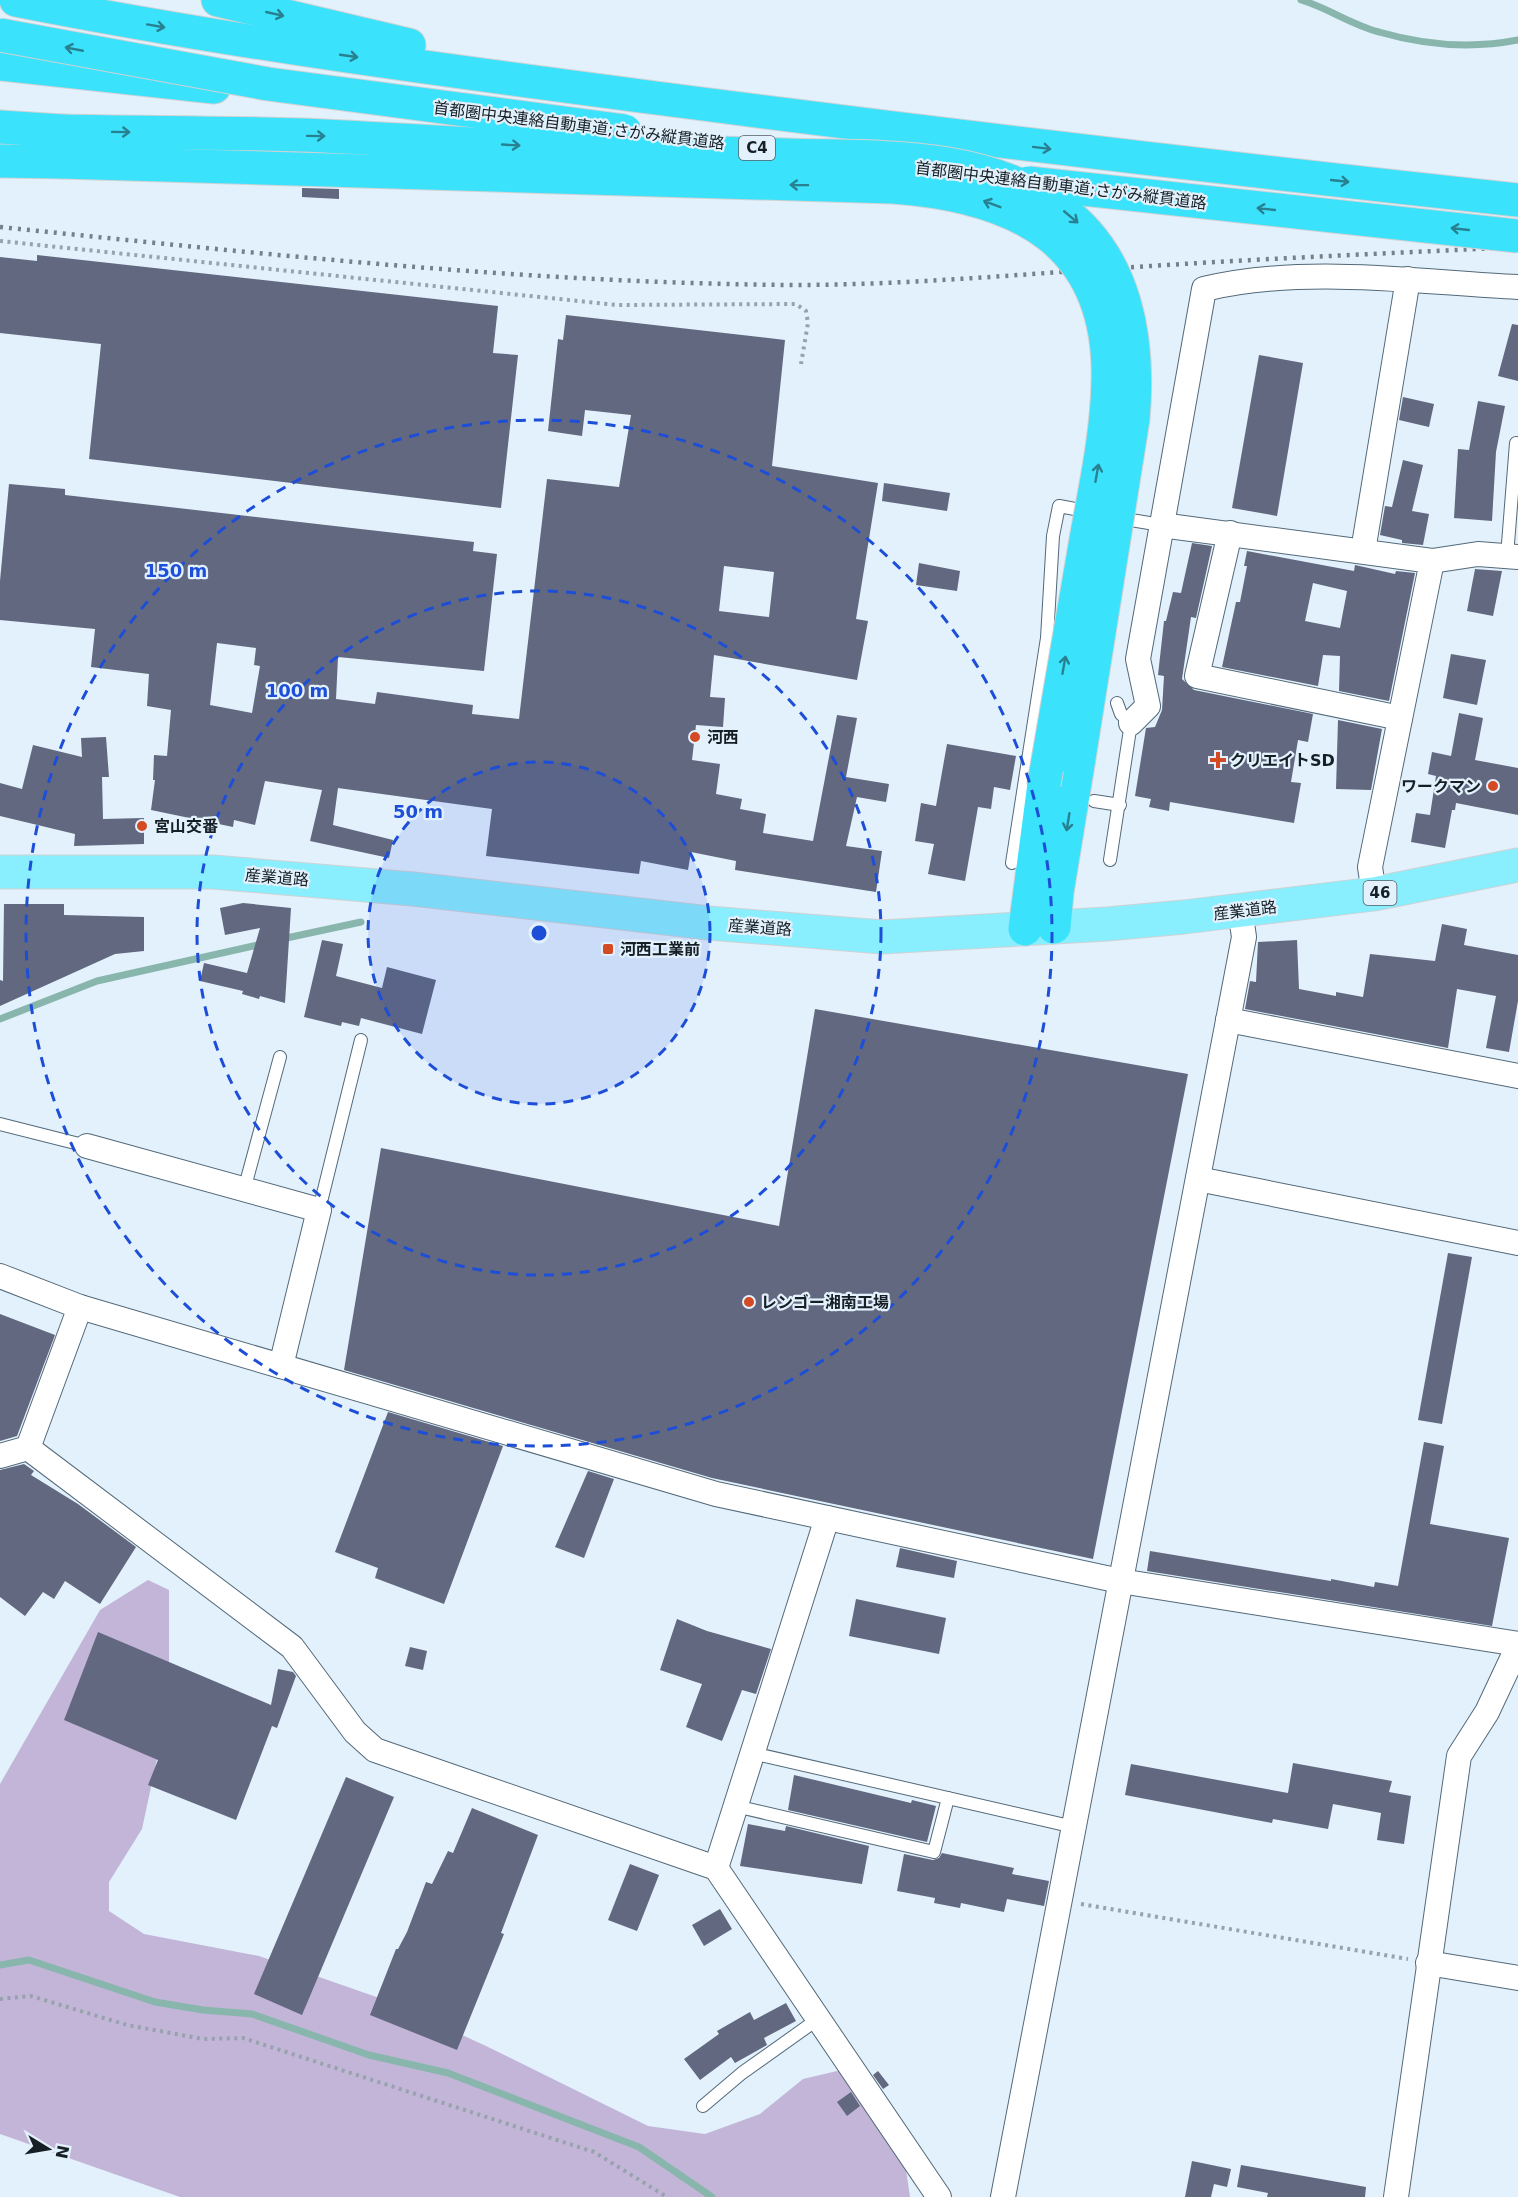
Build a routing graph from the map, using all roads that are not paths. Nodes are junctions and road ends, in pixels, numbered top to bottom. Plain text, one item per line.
1 (16, 0) edge
2 (218, 0) edge
3 (0, 35) edge
4 (0, 64) edge
5 (398, 103) junction
6 (0, 128) edge
7 (62, 131) junction
8 (0, 134) edge
9 (935, 134) junction
10 (0, 161) edge
11 (1518, 200) edge
12 (1518, 236) edge
13 (1408, 279) junction
14 (1518, 286) edge
15 (1516, 443) dead end
16 (1161, 525) junction
17 (1230, 533) junction
18 (1363, 551) junction
19 (1512, 557) edge
20 (1432, 561) junction
21 (1117, 703) dead end
22 (1400, 718) junction
23 (1131, 723) junction
24 (1094, 801) dead end
25 (1120, 805) junction
26 (1110, 860) dead end
27 (1012, 862) dead end
28 (1518, 865) edge
29 (0, 872) edge
30 (1374, 894) junction
31 (1240, 910) junction
32 (1040, 928) junction
33 (1228, 1020) junction
34 (361, 1040) dead end
35 (280, 1057) dead end
36 (1518, 1076) edge
37 (0, 1124) edge
38 (87, 1146) joint
39 (1198, 1179) junction
40 (244, 1190) junction
41 (319, 1210) junction
42 (1518, 1243) edge
43 (0, 1276) edge
44 (80, 1307) junction
45 (281, 1366) junction
46 (28, 1448) junction
47 (0, 1456) edge
48 (827, 1518) junction
49 (1120, 1581) junction
50 (1518, 1645) edge
51 (752, 1753) junction
52 (948, 1798) junction
53 (735, 1806) junction
54 (1074, 1827) junction
55 (716, 1869) junction
56 (1428, 1963) junction
57 (1518, 1978) edge
58 (818, 2019) junction
59 (703, 2106) dead end
60 (939, 2197) edge
61 (1003, 2197) edge
62 (1396, 2197) edge

1 -> 9 highway, C4
2 -> 9 highway
5 -> 3 highway, 首都圏中央連絡自動車道;さがみ縦貫道路 / C4, bridge
4 - 5 highway, bridge
12 -> 5 highway, 首都圏中央連絡自動車道;さがみ縦貫道路 / C4, bridge
6 - 7 highway
7 - 8 highway
7 -> 32 highway, bridge
9 -> 11 highway, C4
32 -> 10 highway, bridge
13 - 14 street
13 - 16 street
13 - 18 street
15 - 19 lane
16 - 17 street
16 - 23 street
16 - 27 lane
17 - 18 street
17 - 22 street
18 - 20 street
19 - 20 street
20 - 22 street
21 - 23 lane
22 - 30 street
23 - 25 lane
24 - 25 lane
25 - 26 lane
28 - 30 main road, 産業道路 / 46
29 - 32 main road, 産業道路 / 46
30 - 31 main road, 産業道路 / 46
31 - 32 main road, 産業道路 / 46
31 - 33 street
33 - 36 street
33 - 39 street
34 - 41 lane
35 - 40 lane
37 - 38 lane
38 - 40 street
39 - 42 street
39 - 49 street
40 - 41 street
41 - 45 street
43 - 44 street
44 - 45 street
44 - 46 street
45 - 48 street
46 - 47 street
46 - 55 street
48 - 49 street
48 - 51 street
49 - 50 street
49 - 54 street
50 - 56 street
51 - 52 lane
51 - 53 street
52 - 53 lane
52 - 54 lane
53 - 55 street
54 - 61 street
55 - 58 street
56 - 57 street
56 - 62 street
58 - 59 lane
58 - 60 street

